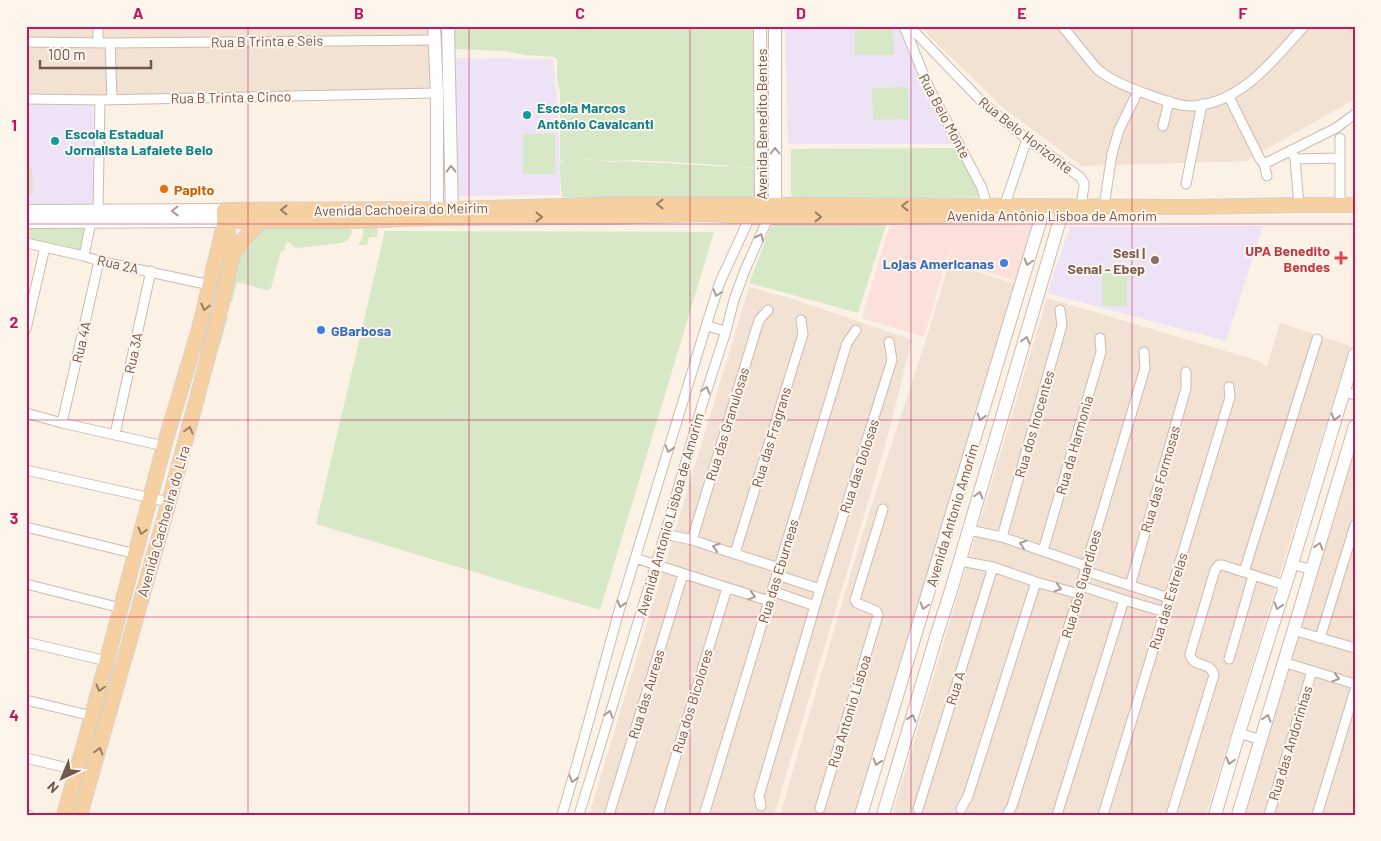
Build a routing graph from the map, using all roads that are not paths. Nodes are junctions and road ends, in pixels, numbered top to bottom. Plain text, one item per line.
1 (98, 26) edge
2 (434, 26) edge
3 (448, 26) edge
4 (760, 26) edge
5 (775, 26) edge
6 (904, 26) edge
7 (910, 26) edge
8 (1062, 26) edge
9 (1304, 26) edge
10 (435, 40) junction
11 (26, 42) edge
12 (98, 42) junction
13 (110, 42) junction
14 (1138, 91) junction
15 (436, 93) junction
16 (1229, 97) junction
17 (26, 99) edge
18 (112, 99) junction
19 (100, 100) junction
20 (1169, 101) junction
21 (1202, 104) junction
22 (1355, 114) edge
23 (1163, 126) dead end
24 (1340, 138) dead end
25 (1027, 139) junction
26 (1293, 155) junction
27 (1340, 158) junction
28 (1264, 164) junction
29 (1267, 176) dead end
30 (1186, 184) dead end
31 (1299, 205) junction
32 (1340, 205) junction
33 (1355, 205) edge
34 (987, 206) junction
35 (1081, 206) junction
36 (1104, 206) junction
37 (1004, 207) junction
38 (769, 209) junction
39 (1041, 210) junction
40 (1063, 210) junction
41 (26, 211) edge
42 (445, 213) junction
43 (1355, 214) edge
44 (94, 216) junction
45 (750, 217) junction
46 (224, 219) junction
47 (262, 221) junction
48 (26, 222) edge
49 (26, 243) edge
50 (45, 248) junction
51 (227, 253) junction
52 (84, 256) junction
53 (99, 261) junction
54 (151, 271) junction
55 (210, 285) junction
56 (1020, 291) junction
57 (1038, 298) junction
58 (768, 310) dead end
59 (1060, 310) dead end
60 (800, 320) dead end
61 (706, 326) junction
62 (26, 329) edge
63 (856, 330) dead end
64 (726, 331) junction
65 (1100, 338) dead end
66 (1317, 339) dead end
67 (889, 342) dead end
68 (1144, 352) dead end
69 (1355, 354) edge
70 (1186, 372) dead end
71 (1229, 387) dead end
72 (1349, 393) edge
73 (26, 414) edge
74 (62, 423) junction
75 (1355, 426) edge
76 (115, 434) junction
77 (164, 446) junction
78 (968, 461) junction
79 (988, 467) junction
80 (26, 470) edge
81 (151, 498) junction
82 (169, 502) junction
83 (883, 509) dead end
84 (1355, 526) edge
85 (26, 528) edge
86 (969, 530) junction
87 (665, 534) junction
88 (1002, 537) junction
89 (692, 540) junction
90 (1043, 550) junction
91 (736, 553) junction
92 (136, 554) junction
93 (635, 558) junction
94 (960, 561) junction
95 (655, 564) junction
96 (1292, 564) junction
97 (992, 567) junction
98 (1085, 568) junction
99 (1312, 570) junction
100 (778, 572) junction
101 (1244, 572) junction
102 (683, 574) junction
103 (1253, 576) junction
104 (1036, 582) junction
105 (26, 584) edge
106 (1284, 585) junction
107 (1130, 586) junction
108 (727, 588) junction
109 (820, 589) junction
110 (1080, 590) junction
111 (772, 591) junction
112 (1169, 598) junction
113 (1124, 600) junction
114 (769, 601) junction
115 (815, 606) junction
116 (121, 608) junction
117 (1165, 612) junction
118 (1293, 630) junction
119 (917, 631) junction
120 (936, 637) junction
121 (1320, 638) junction
122 (26, 642) edge
123 (1355, 648) edge
124 (1229, 659) dead end
125 (107, 661) junction
126 (1283, 662) junction
127 (1312, 671) junction
128 (1355, 684) edge
129 (1355, 690) edge
130 (26, 700) edge
131 (92, 716) junction
132 (1239, 732) junction
133 (1261, 740) junction
134 (26, 758) edge
135 (76, 770) junction
136 (761, 806) dead end
137 (820, 808) dead end
138 (918, 809) dead end
139 (961, 809) dead end
140 (64, 815) edge
141 (80, 815) edge
142 (562, 815) edge
143 (579, 815) edge
144 (609, 815) edge
145 (658, 815) edge
146 (704, 815) edge
147 (861, 815) edge
148 (883, 815) edge
149 (1007, 815) edge
150 (1057, 815) edge
151 (1103, 815) edge
152 (1171, 815) edge
153 (1215, 815) edge
154 (1238, 815) edge
155 (1269, 815) edge
156 (1317, 815) edge

1 - 12 street
2 - 10 street
42 -> 3 street
4 - 38 street, Avenida Benedito Bentes
38 -> 5 street, Avenida Benedito Bentes
6 - 34 street, Rua Belo Monte
7 - 25 street, Rua Belo Horizonte
8 - 14 street
9 - 16 street
10 - 13 street, Rua B Trinta e Seis
10 - 15 street
11 - 12 street, Rua B Trinta e Seis
12 - 13 street, Rua B Trinta e Seis
13 - 18 street
14 - 20 street
14 - 36 street
15 - 18 street, Rua B Trinta e Cinco
15 - 42 street
16 - 21 street
16 - 28 street
17 - 19 street, Rua B Trinta e Cinco
18 - 19 street, Rua B Trinta e Cinco
19 - 44 street
20 - 21 street
20 - 23 street
21 - 30 street
22 - 26 street
24 - 27 street
25 - 35 street, Rua Belo Horizonte
25 - 37 street
26 - 27 street
26 - 28 street
26 - 31 street
27 - 32 street
28 - 29 street
31 - 32 main road, Avenida Antônio Lisboa de Amorim
31 - 36 main road, Avenida Antônio Lisboa de Amorim
32 - 33 main road, Avenida Antônio Lisboa de Amorim
34 - 37 main road, Avenida Antônio Lisboa de Amorim
34 -> 38 main road, Avenida Antônio Lisboa de Amorim
35 - 36 main road, Avenida Antônio Lisboa de Amorim
35 - 40 main road, Avenida Antônio Lisboa de Amorim
37 - 39 main road, Avenida Antônio Lisboa de Amorim
38 -> 39 main road, Avenida Antônio Lisboa de Amorim
38 -> 42 main road, Avenida Cachoeira do Meirim
38 - 45 main road, Avenida Antônio Lisboa de Amorim
64 -> 38 street, Avenida Antonio Lisboa de Amorim
39 - 40 main road, Avenida Antônio Lisboa de Amorim
39 -> 56 street, Avenida Antonio Amorim
40 - 43 main road, Avenida Antônio Lisboa de Amorim
40 - 57 street, Avenida Antonio Amorim
41 - 44 street, Avenida Cachoeira do Meirim
42 -> 45 main road, Avenida Cachoeira do Meirim
42 -> 46 main road, Avenida Cachoeira do Meirim
42 - 47 main road, Avenida Cachoeira do Meirim
44 - 46 street, Avenida Cachoeira do Meirim
44 - 48 street, Avenida Cachoeira do Meirim
44 - 52 street
45 -> 61 street, Avenida Antonio Lisboa de Amorim
46 - 47 main road, Avenida Cachoeira do Meirim
46 - 51 main road, Avenida Cachoeira do Lira
47 - 51 main road
49 - 50 street, Rua 2A
50 - 52 street, Rua 2A
50 - 62 street
51 - 55 main road, Avenida Cachoeira do Lira
82 -> 51 main road, Avenida Cachoeira do Lira
52 - 53 street, Rua 2A
53 - 54 street, Rua 2A
53 - 74 street, Rua 4A
54 - 55 street, Rua 2A
54 - 76 street, Rua 3A
55 -> 77 main road, Avenida Cachoeira do Lira
56 - 57 street
56 -> 78 street, Avenida Antonio Amorim
79 -> 57 street, Avenida Antonio Amorim
58 - 89 street, Rua das Granulosas
59 - 88 street, Rua dos Inocentes
60 - 91 street, Rua das Fragrans
61 - 64 street
61 -> 93 street, Avenida Antonio Lisboa de Amorim
63 - 100 street, Rua das Eburneas
87 -> 64 street, Avenida Antonio Lisboa de Amorim
65 - 90 street, Rua da Harmonia
66 - 101 street
67 - 109 street, Rua das Dolosas
68 - 98 street, Rua dos Guardioes
69 - 72 street
70 - 107 street, Rua das Formosas
71 - 112 street, Rua das Estrelas
72 -> 96 street
73 - 74 street
74 - 76 street
99 -> 75 street
76 - 77 street
77 - 81 main road, Avenida Cachoeira do Lira
78 - 79 street
78 -> 119 street, Avenida Antonio Amorim
86 -> 79 street, Avenida Antonio Amorim
80 - 81 street
81 - 82 street
81 -> 92 main road, Avenida Cachoeira do Lira
141 -> 82 main road, Avenida Cachoeira do Lira
83 - 137 street, Rua Antonio Lisboa
84 - 121 street
85 - 92 street
86 - 88 street, Avenida Antonio Amorim
86 - 94 street, Avenida Antonio Amorim
87 - 89 street
87 - 95 street, Avenida Antonio Lisboa de Amorim
90 -> 88 street, Avenida Antonio Amorim
91 -> 89 street
90 - 98 street, Avenida Antonio Amorim
91 - 100 street
92 - 116 main road, Avenida Cachoeira do Lira
93 - 95 street
93 -> 142 street, Avenida Antonio Lisboa de Amorim
94 - 97 street, Avenida Antonio Amorim
94 - 120 street, Avenida Antonio Amorim
95 - 102 street
143 -> 95 street, Avenida Antonio Lisboa de Amorim
96 - 99 street
96 - 106 street
97 - 104 street, Avenida Antonio Amorim
97 - 138 street, Rua A
98 - 107 street, Avenida Antonio Amorim
98 - 110 street, Rua dos Guardioes
99 - 118 street
100 - 109 street
100 - 111 street, Rua das Eburneas
101 - 103 street
101 - 152 street
102 - 108 street
102 - 144 street, Rua das Aureas
103 - 106 street
103 - 124 street
104 -> 110 street, Avenida Antonio Amorim
104 - 139 street
105 - 116 street
106 -> 132 street
107 - 112 street, Avenida Antonio Amorim
108 -> 114 street
108 - 145 street, Rua dos Bicolores
109 - 115 street, Rua das Dolosas
110 - 113 street, Avenida Antonio Amorim
110 - 149 street, Rua dos Guardioes
111 - 114 street, Rua das Eburneas
111 - 115 street
112 - 117 street, Rua das Estrelas
113 - 117 street, Avenida Antonio Amorim
113 - 150 street
114 - 146 street, Rua das Eburneas
115 - 136 street, Rua das Dolosas
116 - 125 main road, Avenida Cachoeira do Lira
117 - 151 street, Rua das Estrelas
118 - 121 street
118 - 126 street
119 - 120 street
119 -> 147 street, Avenida Antonio Amorim
148 -> 120 street, Avenida Antonio Amorim
121 - 123 street
122 - 125 street
125 -> 131 main road, Avenida Cachoeira do Lira
126 - 127 street
133 -> 126 street
127 -> 128 street
127 - 155 street, Rua das Andorinhas
129 - 156 street
130 - 131 street
131 - 135 main road, Avenida Cachoeira do Lira
132 - 133 street
132 -> 153 street
133 - 154 street
134 - 135 street
135 - 140 main road, Avenida Cachoeira do Lira

